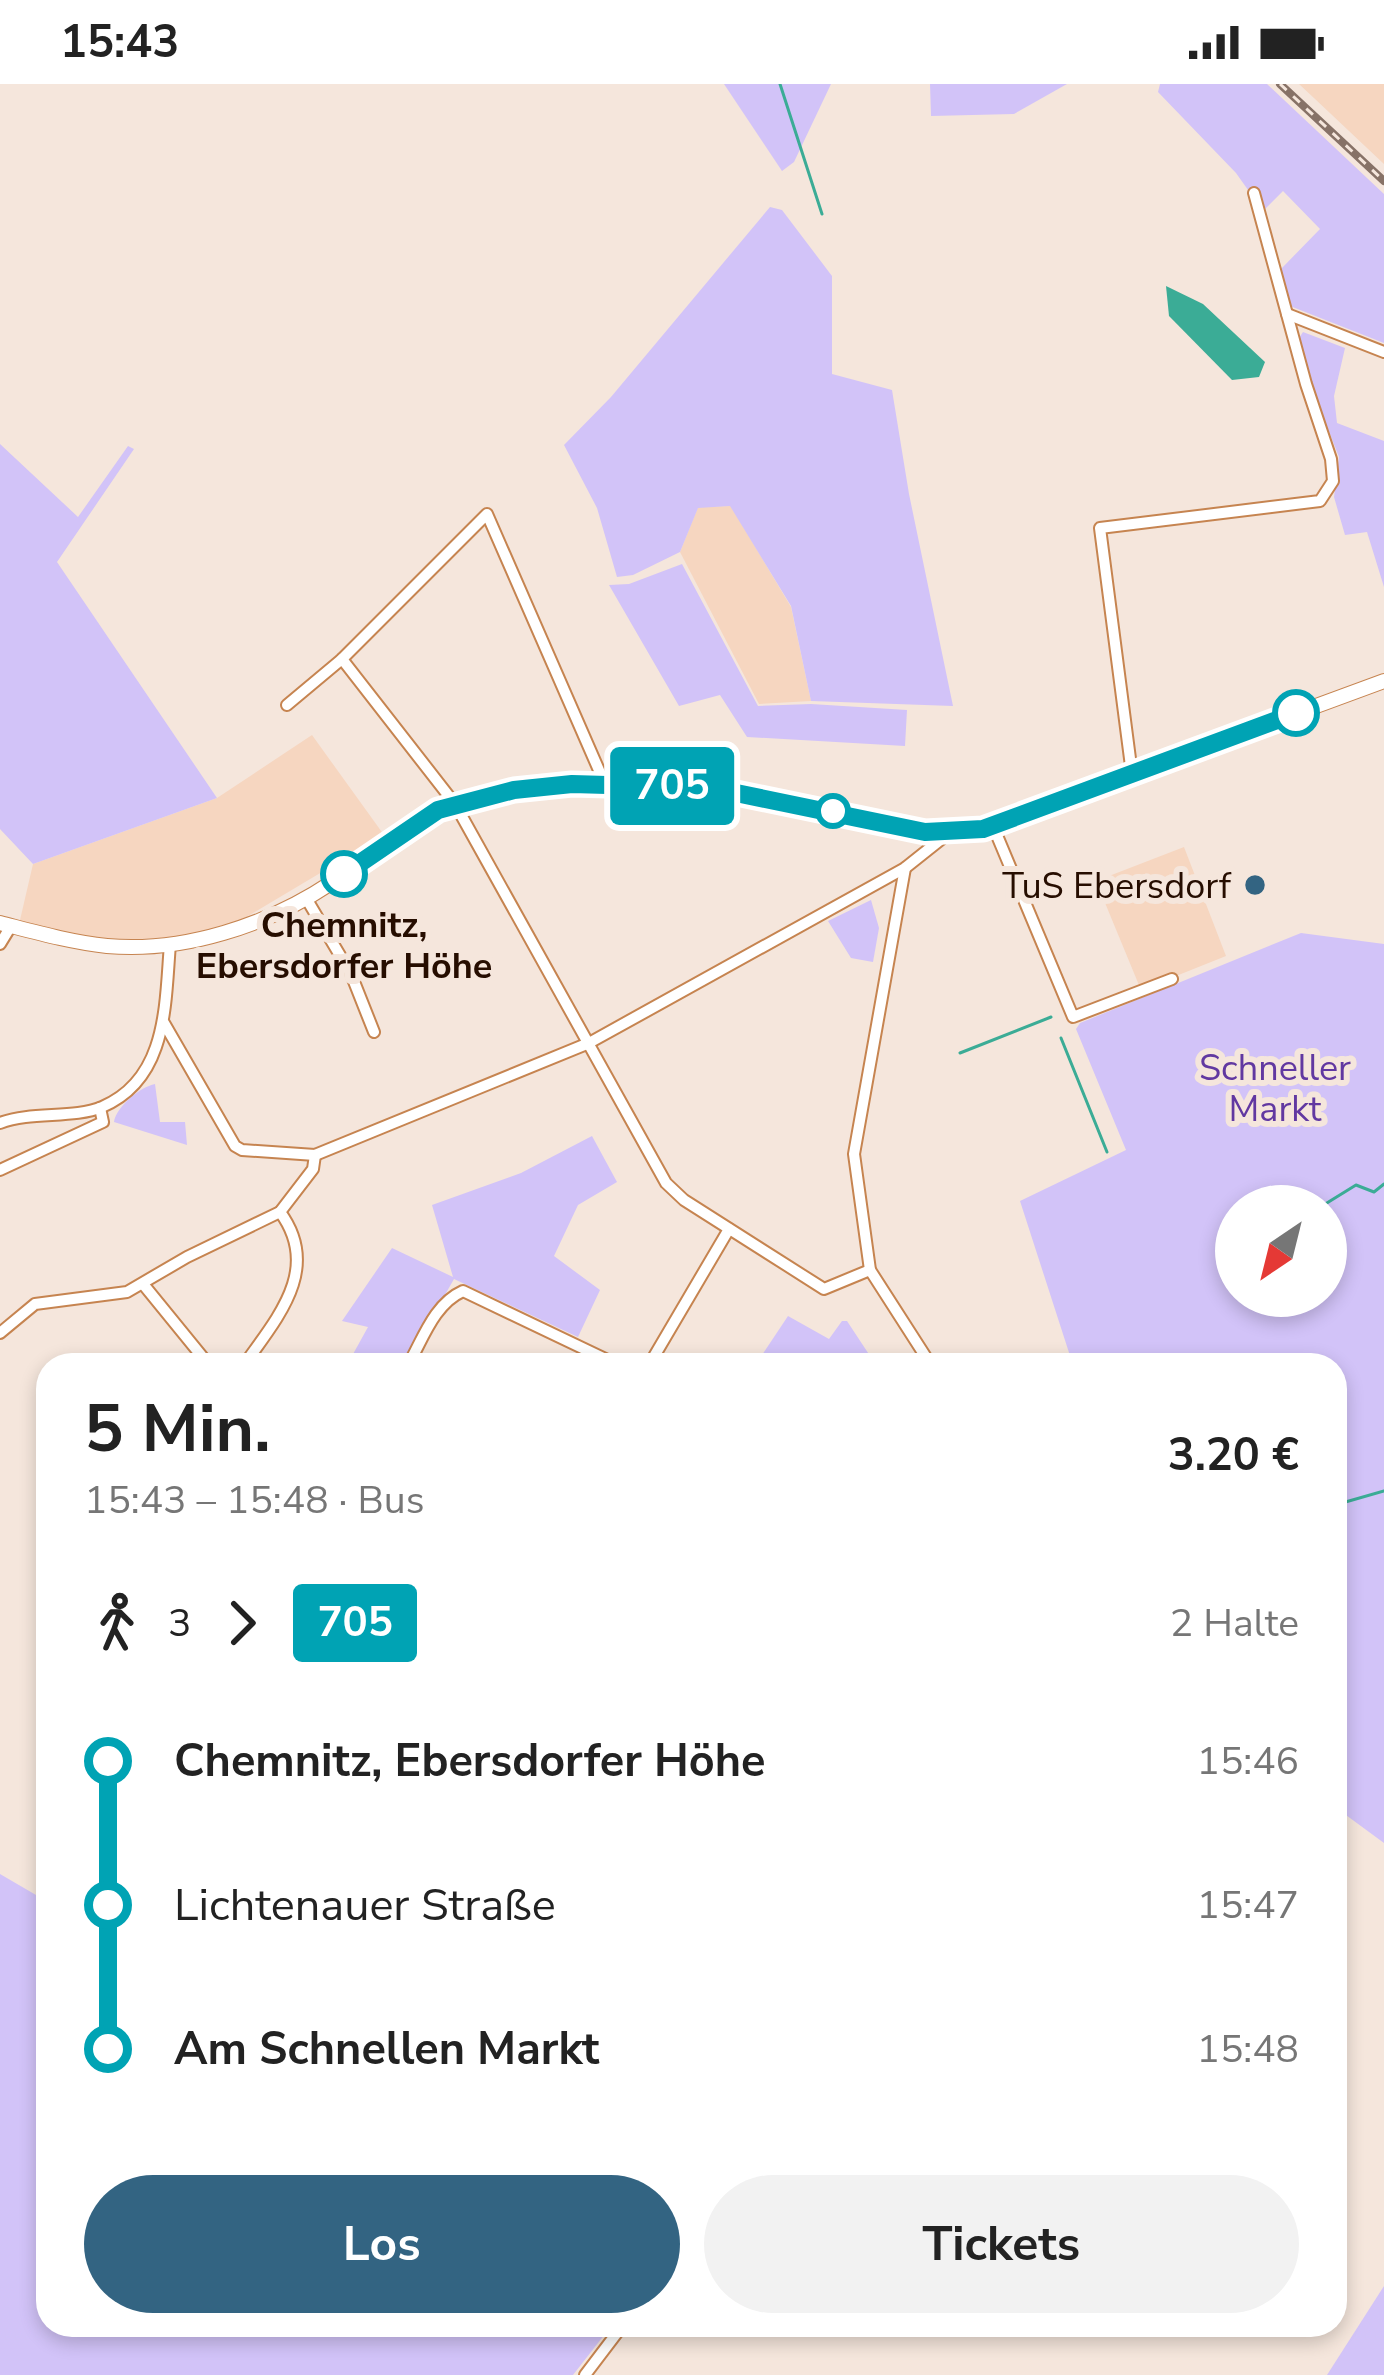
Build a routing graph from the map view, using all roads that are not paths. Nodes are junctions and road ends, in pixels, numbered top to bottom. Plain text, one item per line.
1 (1254, 193) dead end
2 (1287, 314) junction
3 (1384, 352) edge
4 (342, 659) junction
5 (1384, 681) edge
6 (287, 706) dead end
7 (1132, 774) junction
8 (605, 784) junction
9 (455, 804) junction
10 (993, 826) junction
11 (949, 833) junction
12 (905, 868) junction
13 (306, 898) junction
14 (6, 924) edge
15 (0, 944) edge
16 (170, 944) junction
17 (1172, 980) dead end
18 (164, 1023) junction
19 (374, 1032) dead end
20 (590, 1043) junction
21 (100, 1108) junction
22 (0, 1123) edge
23 (315, 1155) junction
24 (0, 1170) edge
25 (280, 1212) junction
26 (729, 1229) junction
27 (870, 1270) junction
28 (143, 1284) junction
29 (0, 1333) edge
30 (198, 1353) edge
31 (252, 1353) edge
32 (415, 1353) edge
33 (578, 1353) edge
34 (656, 1353) edge
35 (923, 1353) edge
36 (614, 2337) edge
37 (585, 2375) edge

1 - 2 street
2 - 3 street
2 - 7 street
4 - 6 street
4 - 8 street
4 - 9 street
5 - 7 main road
7 - 10 main road
8 - 9 main road
8 - 11 main road
9 - 13 main road
9 - 20 street
10 - 11 main road
10 - 17 street
11 - 12 street
12 - 20 street
12 - 27 street
13 - 16 main road
13 - 19 street
14 - 15 street
14 - 16 main road
16 - 18 street
18 - 21 street
18 - 23 street
20 - 23 street
20 - 26 street
21 - 22 street
21 - 24 street
23 - 25 street
25 - 28 street
25 - 31 street
26 - 27 street
26 - 34 street
27 - 35 street
28 - 29 street
28 - 30 street
32 - 33 street
36 - 37 street

